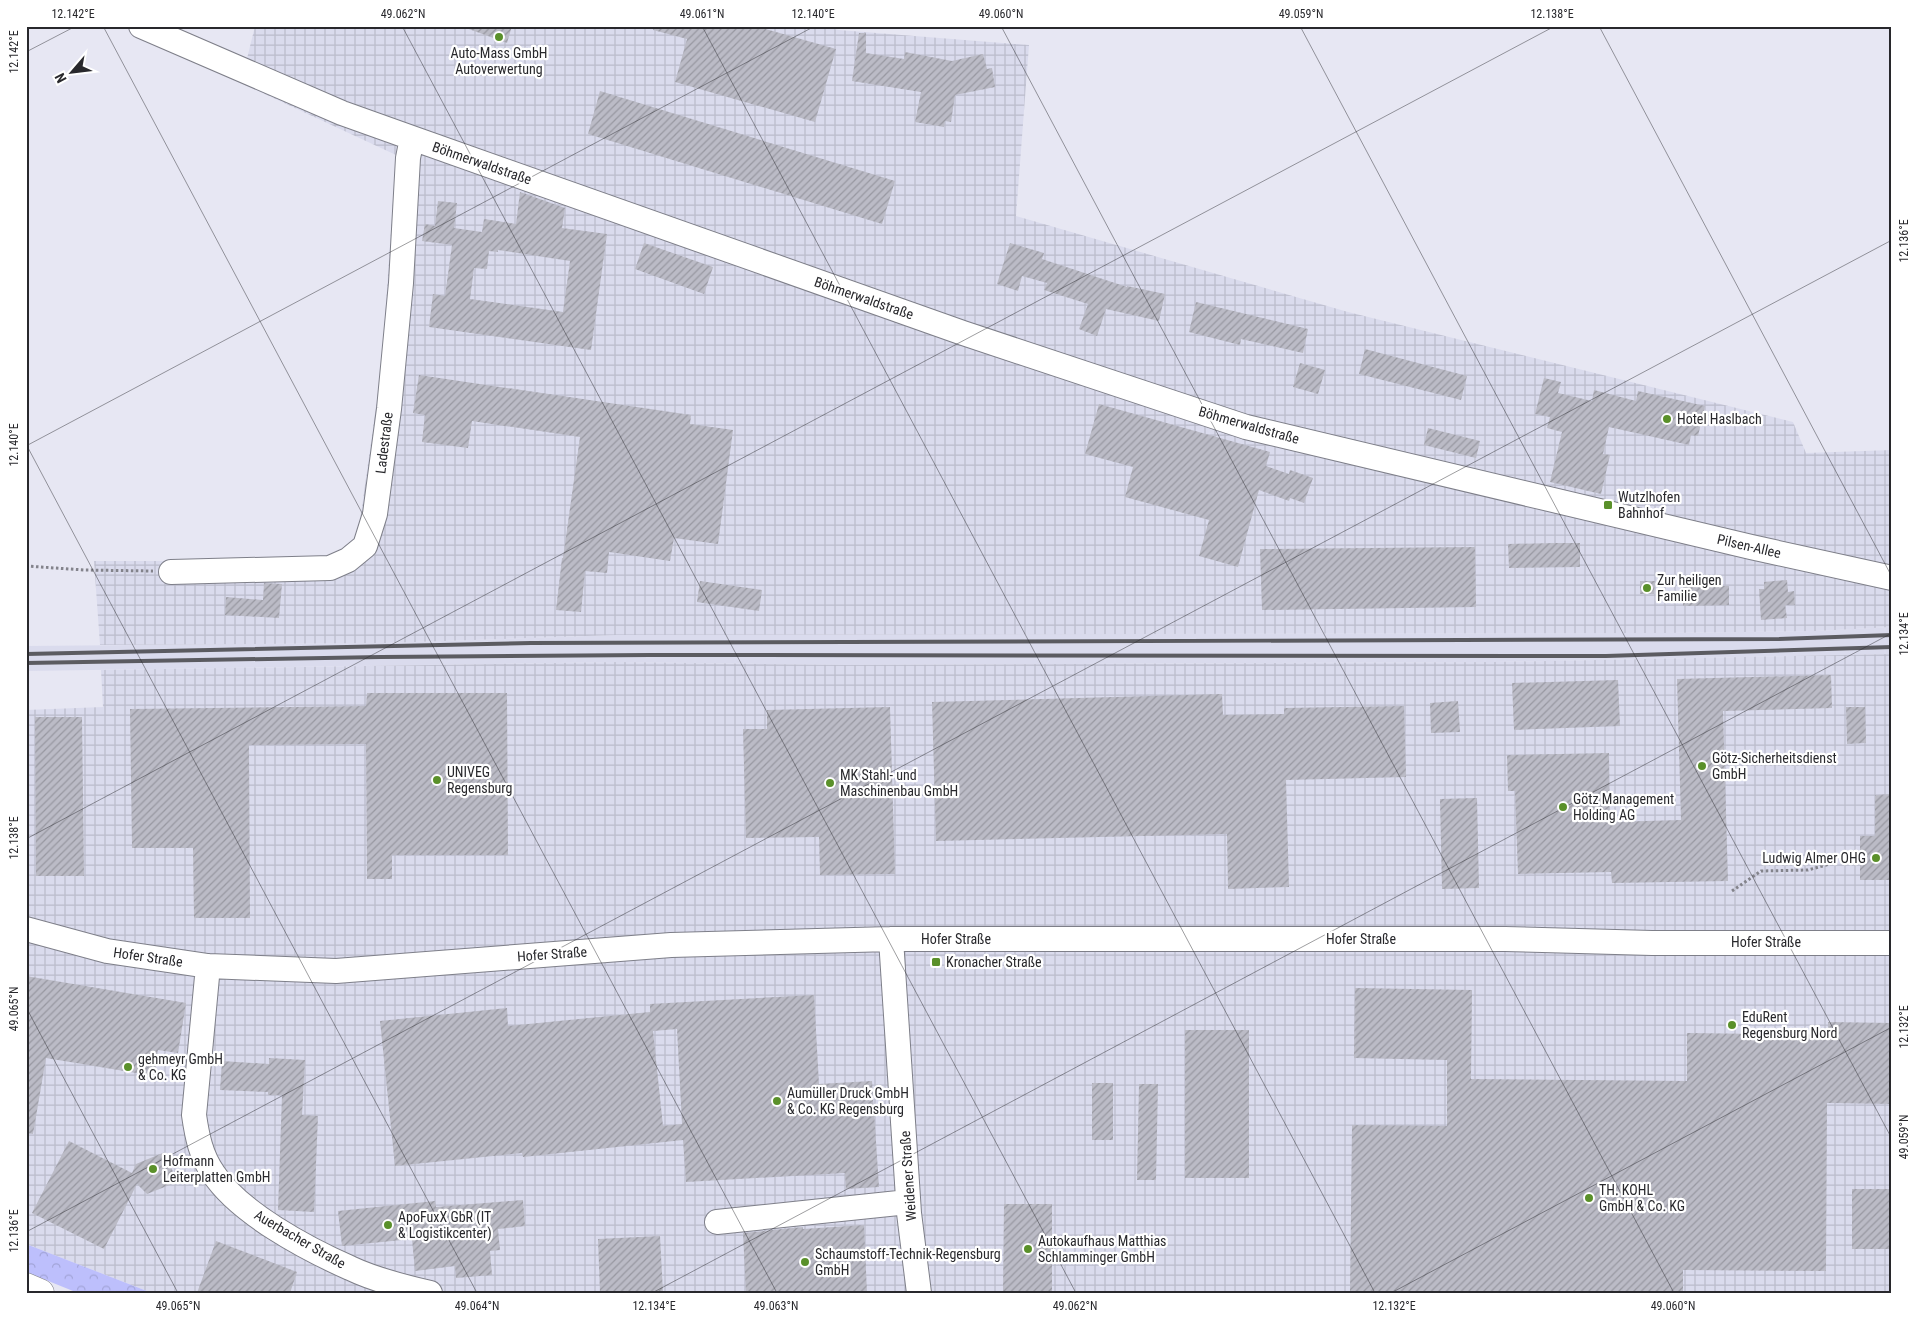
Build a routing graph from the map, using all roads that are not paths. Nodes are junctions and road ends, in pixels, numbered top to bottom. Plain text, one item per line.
1 (141, 26) edge
2 (412, 138) junction
3 (1606, 513) joint
4 (171, 572) road end
5 (1892, 578) edge
6 (26, 929) edge
7 (891, 939) junction
8 (1892, 943) edge
9 (208, 966) junction
10 (908, 1202) junction
11 (717, 1222) dead end
12 (26, 1287) edge
13 (40, 1293) edge
14 (430, 1293) edge
15 (919, 1293) edge

1 - 2 street, Böhmerwaldstraße
2 - 3 street, Böhmerwaldstraße
2 - 4 street, Ladestraße
3 - 5 street, Pilsen-Allee
6 - 9 street, Hofer Straße
7 - 8 street, Hofer Straße
7 - 9 street, Hofer Straße
7 - 10 street, Weidener Straße
9 - 14 street, Auerbacher Straße
10 - 11 street
10 - 15 street, Weidener Straße
12 - 13 highway

